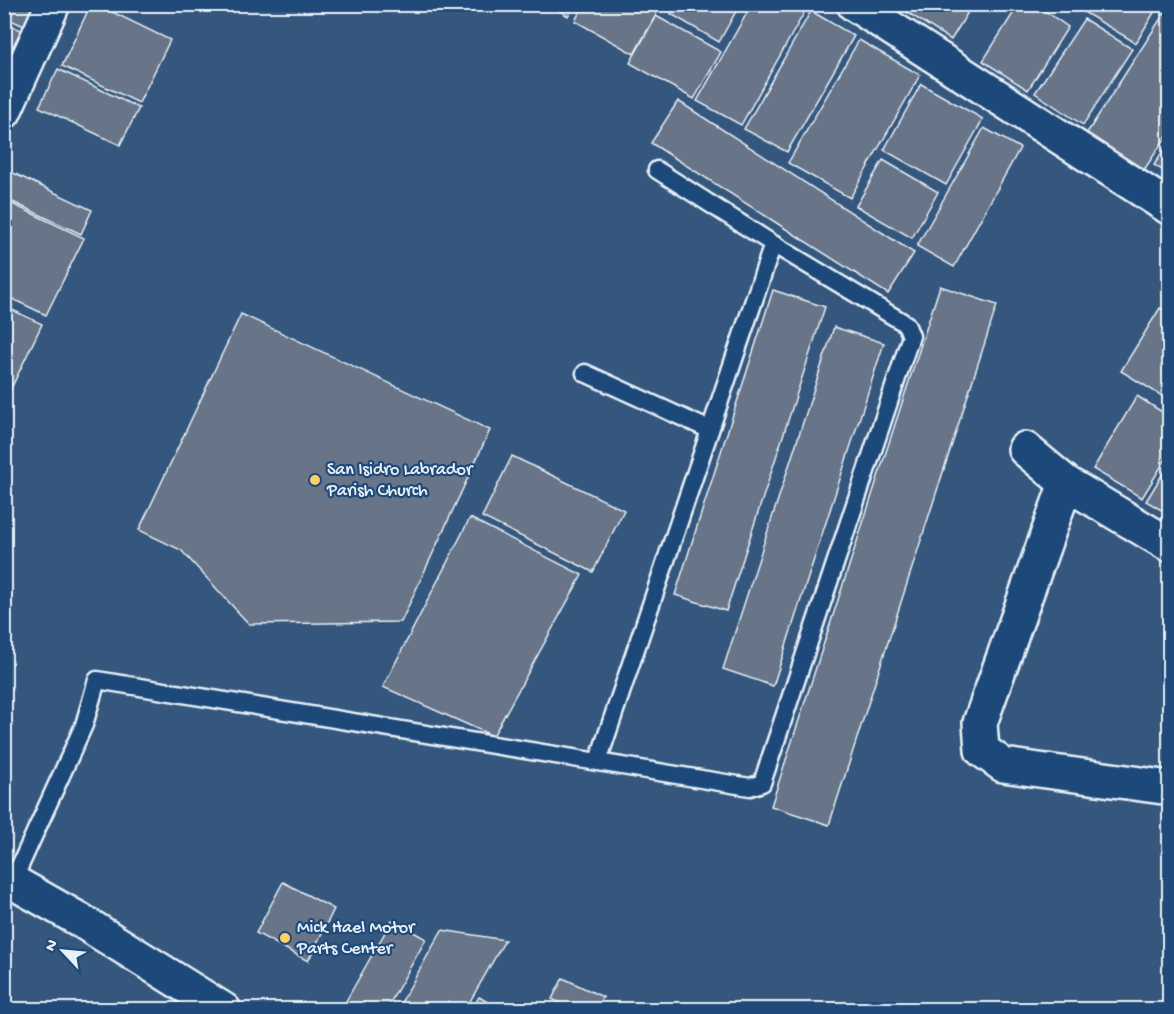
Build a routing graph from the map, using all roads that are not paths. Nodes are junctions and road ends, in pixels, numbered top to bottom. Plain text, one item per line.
1 (53, 4) edge
2 (854, 4) edge
3 (4, 111) edge
4 (657, 170) dead end
5 (1170, 208) edge
6 (773, 244) junction
7 (585, 373) dead end
8 (710, 430) junction
9 (1025, 449) dead end
10 (1066, 483) junction
11 (1170, 544) edge
12 (598, 761) junction
13 (1170, 788) edge
14 (9, 879) edge
15 (224, 1010) edge

1 - 3 main road
2 - 5 main road
4 - 6 lane
6 - 8 lane
6 - 12 lane
7 - 8 lane
8 - 12 lane
9 - 10 main road
10 - 11 main road
10 - 13 main road
12 - 14 lane
14 - 15 main road

